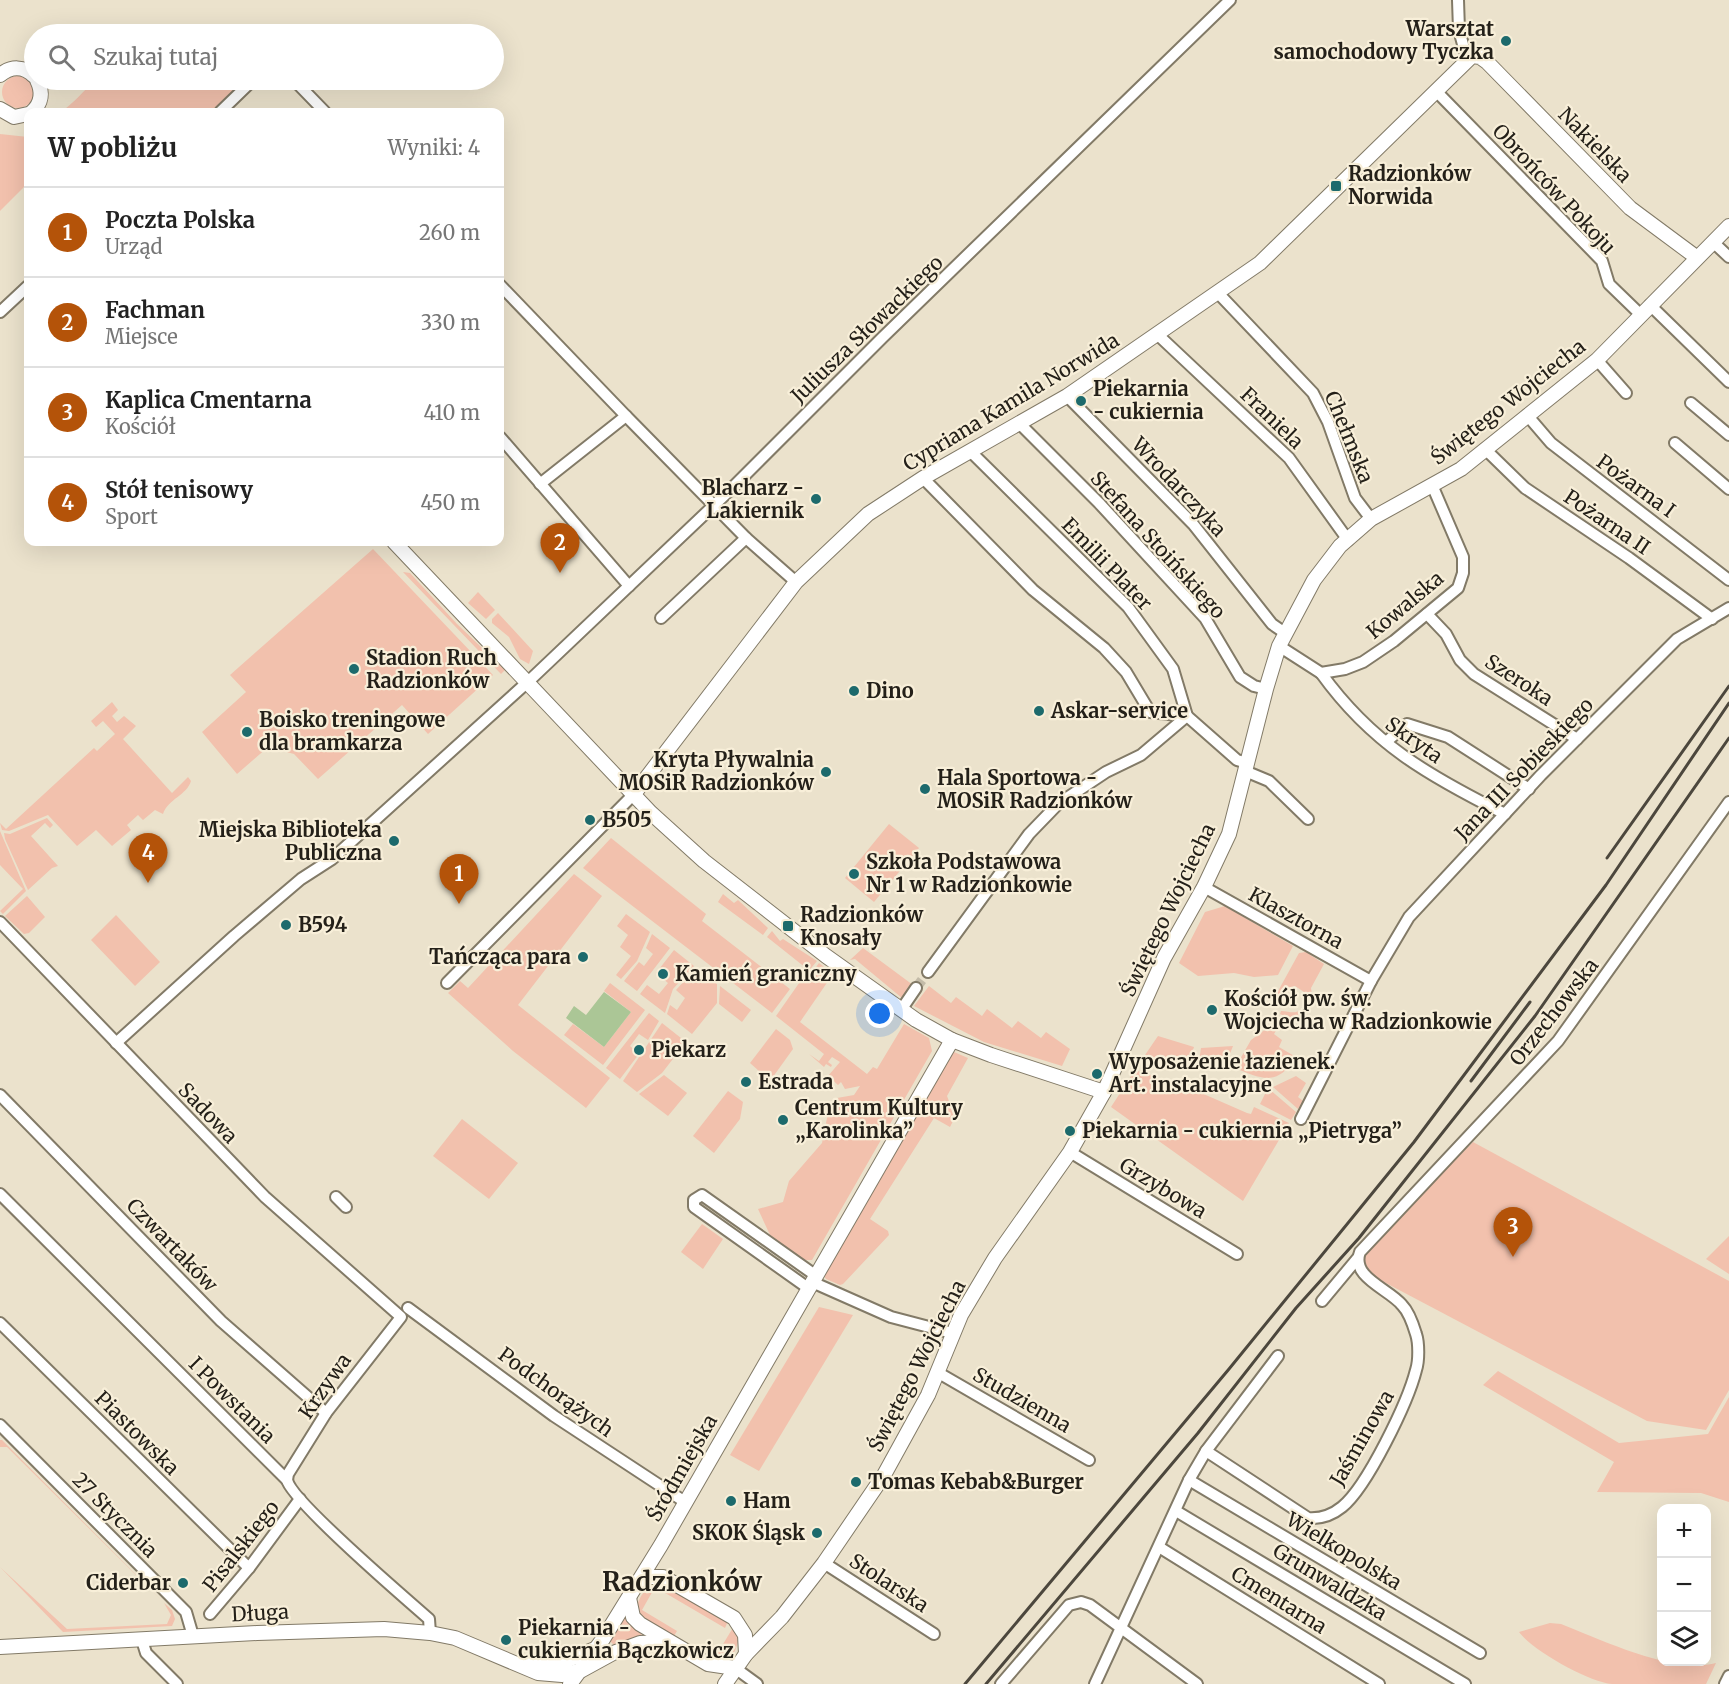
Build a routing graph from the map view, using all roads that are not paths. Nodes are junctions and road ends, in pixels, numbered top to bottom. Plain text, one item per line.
1 (1230, 0) edge
2 (1458, 0) edge
3 (1470, 58) junction
4 (3, 67) edge
5 (24, 73) edge
6 (35, 90) edge
7 (243, 90) edge
8 (304, 90) edge
9 (1436, 91) junction
10 (33, 108) edge
11 (224, 108) edge
12 (321, 108) edge
13 (2, 114) edge
14 (24, 114) edge
15 (1729, 226) edge
16 (1713, 242) junction
17 (1696, 257) junction
18 (1729, 257) edge
19 (504, 289) edge
20 (24, 290) edge
21 (1218, 293) junction
22 (1646, 310) junction
23 (0, 312) edge
24 (1158, 334) junction
25 (1597, 360) junction
26 (1729, 382) edge
27 (1626, 393) dead end
28 (1066, 396) junction
29 (1691, 403) dead end
30 (1527, 415) junction
31 (626, 416) junction
32 (1019, 423) junction
33 (1729, 435) edge
34 (504, 442) edge
35 (1675, 443) dead end
36 (1485, 449) junction
37 (970, 451) junction
38 (923, 478) junction
39 (540, 484) junction
40 (1432, 485) junction
41 (1729, 489) edge
42 (714, 505) junction
43 (1371, 519) junction
44 (746, 538) junction
45 (1348, 540) junction
46 (398, 546) edge
47 (1729, 580) edge
48 (796, 582) junction
49 (629, 586) junction
50 (1729, 608) edge
51 (1427, 614) junction
52 (661, 618) dead end
53 (1713, 619) junction
54 (1282, 639) junction
55 (1321, 673) junction
56 (526, 682) junction
57 (1266, 689) junction
58 (1187, 716) junction
59 (1577, 739) junction
60 (1386, 742) junction
61 (1246, 767) junction
62 (1529, 789) junction
63 (634, 794) junction
64 (1729, 801) edge
65 (1505, 814) junction
66 (1308, 819) dead end
67 (1204, 887) junction
68 (0, 922) edge
69 (928, 972) tunnel mouth
70 (1371, 981) junction
71 (447, 983) dead end
72 (916, 988) tunnel mouth
73 (901, 1010) junction
74 (952, 1040) junction
75 (116, 1043) junction
76 (1104, 1092) junction
77 (0, 1095) edge
78 (1301, 1119) dead end
79 (1070, 1152) junction
80 (0, 1194) edge
81 (336, 1197) dead end
82 (346, 1206) dead end
83 (1237, 1254) dead end
84 (1358, 1256) junction
85 (812, 1282) junction
86 (1322, 1301) dead end
87 (408, 1308) dead end
88 (401, 1317) joint
89 (0, 1323) edge
90 (952, 1333) junction
91 (1278, 1356) dead end
92 (937, 1372) junction
93 (326, 1413) junction
94 (0, 1425) edge
95 (1206, 1451) junction
96 (1089, 1460) dead end
97 (287, 1480) junction
98 (1189, 1480) junction
99 (300, 1499) junction
100 (685, 1502) junction
101 (1176, 1511) junction
102 (1159, 1547) junction
103 (824, 1563) junction
104 (249, 1568) junction
105 (640, 1581) junction
106 (629, 1598) junction
107 (210, 1614) dead end
108 (1121, 1627) junction
109 (430, 1633) junction
110 (934, 1634) dead end
111 (193, 1636) junction
112 (142, 1640) junction
113 (668, 1642) junction
114 (0, 1647) edge
115 (595, 1649) junction
116 (1480, 1653) dead end
117 (746, 1654) junction
118 (518, 1662) junction
119 (735, 1668) junction
120 (582, 1670) junction
121 (538, 1673) junction
122 (1729, 1676) edge
123 (177, 1684) edge
124 (551, 1684) edge
125 (570, 1684) edge
126 (725, 1684) edge
127 (757, 1684) edge
128 (1001, 1684) edge
129 (1095, 1684) edge
130 (1197, 1684) edge
131 (1379, 1684) edge
132 (1465, 1684) edge
133 (1725, 1684) edge

1 - 42 street, Juliusza Słowackiego
2 - 3 street
3 - 9 street, Cypriana Kamila Norwida
3 - 17 street, Nakielska
4 - 5 street
6 - 10 street
7 - 11 street
8 - 12 street
9 - 21 street, Cypriana Kamila Norwida
9 - 22 street, Obrońców Pokoju
13 - 14 street
15 - 16 street, Świętego Wojciecha
16 - 17 street, Świętego Wojciecha
16 - 18 street
17 - 22 street, Świętego Wojciecha
19 - 31 street
20 - 23 street
21 - 24 street, Cypriana Kamila Norwida
21 - 43 street, Chełmska
22 - 25 street, Świętego Wojciecha
22 - 26 street, Obrońców Pokoju
24 - 28 street, Cypriana Kamila Norwida
24 - 45 street, Franiela
25 - 27 street
25 - 30 street, Świętego Wojciecha
28 - 32 street, Cypriana Kamila Norwida
28 - 54 street, Wrodarczyka
29 - 33 street
30 - 36 street, Świętego Wojciecha
30 - 47 street, Pożarna I
31 - 39 street
31 - 42 street
32 - 37 street, Cypriana Kamila Norwida
32 - 57 street, Stefana Stoińskiego
34 - 39 street
35 - 41 street
36 - 40 street, Świętego Wojciecha
36 - 53 street, Pożarna II
37 - 38 street, Cypriana Kamila Norwida
37 - 58 street, Emilii Plater
38 - 48 street, Cypriana Kamila Norwida
38 - 58 street
39 - 49 street
40 - 43 street, Świętego Wojciecha
40 - 51 street, Kowalska
42 - 44 street
42 - 49 street, Juliusza Słowackiego
43 - 45 street, Świętego Wojciecha
44 - 48 street
44 - 52 street
45 - 54 street, Świętego Wojciecha
46 - 56 street
48 - 63 street, Cypriana Kamila Norwida
49 - 56 street, Juliusza Słowackiego
50 - 53 street, Jana III Sobieskiego
51 - 55 street, Kowalska
51 - 59 street, Szeroka
53 - 59 street, Jana III Sobieskiego
54 - 55 street
54 - 57 street, Świętego Wojciecha
55 - 60 street, Skryta
56 - 63 street
56 - 75 street, Juliusza Słowackiego
57 - 61 street, Świętego Wojciecha
58 - 61 street
58 - 69 street
59 - 62 street, Jana III Sobieskiego
60 - 62 street
60 - 65 street, Skryta
61 - 66 street
61 - 67 street, Świętego Wojciecha
62 - 65 street, Jana III Sobieskiego
63 - 71 street
63 - 73 street
64 - 84 street, Orzechowska
65 - 70 street, Jana III Sobieskiego
67 - 70 street, Klasztorna
67 - 76 street, Świętego Wojciecha
68 - 75 street, Sadowa
70 - 78 street, Jana III Sobieskiego
72 - 73 street
73 - 74 street
74 - 76 street
74 - 85 street, Śródmiejska
75 - 88 street, Sadowa
76 - 79 street, Świętego Wojciecha
77 - 93 street, Czwartaków
79 - 83 street, Grzybowa
79 - 90 street, Świętego Wojciecha
80 - 97 street, I Powstania
81 - 82 street
84 - 86 street, Orzechowska
84 - 95 street, Jaśminowa
85 - 85 street
85 - 90 street
85 - 100 street, Śródmiejska
87 - 100 street, Podchorążych
88 - 93 street, Krzywa
89 - 104 street, Piastowska
90 - 92 street, Świętego Wojciecha
91 - 95 street
92 - 96 street, Studzienna
92 - 103 street, Świętego Wojciecha
93 - 97 street, Krzywa
94 - 111 street, 27 Stycznia
95 - 98 street
97 - 99 street, I Powstania
98 - 101 street
98 - 116 street, Wielkopolska
99 - 104 street, Pisalskiego
99 - 109 street, I Powstania
100 - 105 street, Śródmiejska
101 - 102 street
101 - 132 street, Grunwaldzka
102 - 108 street
102 - 131 street, Cmentarna
103 - 110 street, Stolarska
103 - 117 street, Świętego Wojciecha
104 - 107 street, Pisalskiego
105 - 106 street, Śródmiejska
105 - 117 street
106 - 113 street
106 - 115 street, Śródmiejska
108 - 128 street
108 - 129 street
108 - 130 street
109 - 111 street, Długa
109 - 118 street, Długa
111 - 112 street, Długa
112 - 114 street, Długa
112 - 123 street
113 - 119 street
113 - 120 street, Długa
115 - 118 street, Długa
115 - 120 street, Śródmiejska
117 - 119 street, Świętego Wojciecha
118 - 121 street, Długa
119 - 126 street, Świętego Wojciecha
119 - 127 street
120 - 121 street, Długa
120 - 125 street
121 - 124 street
122 - 133 street

